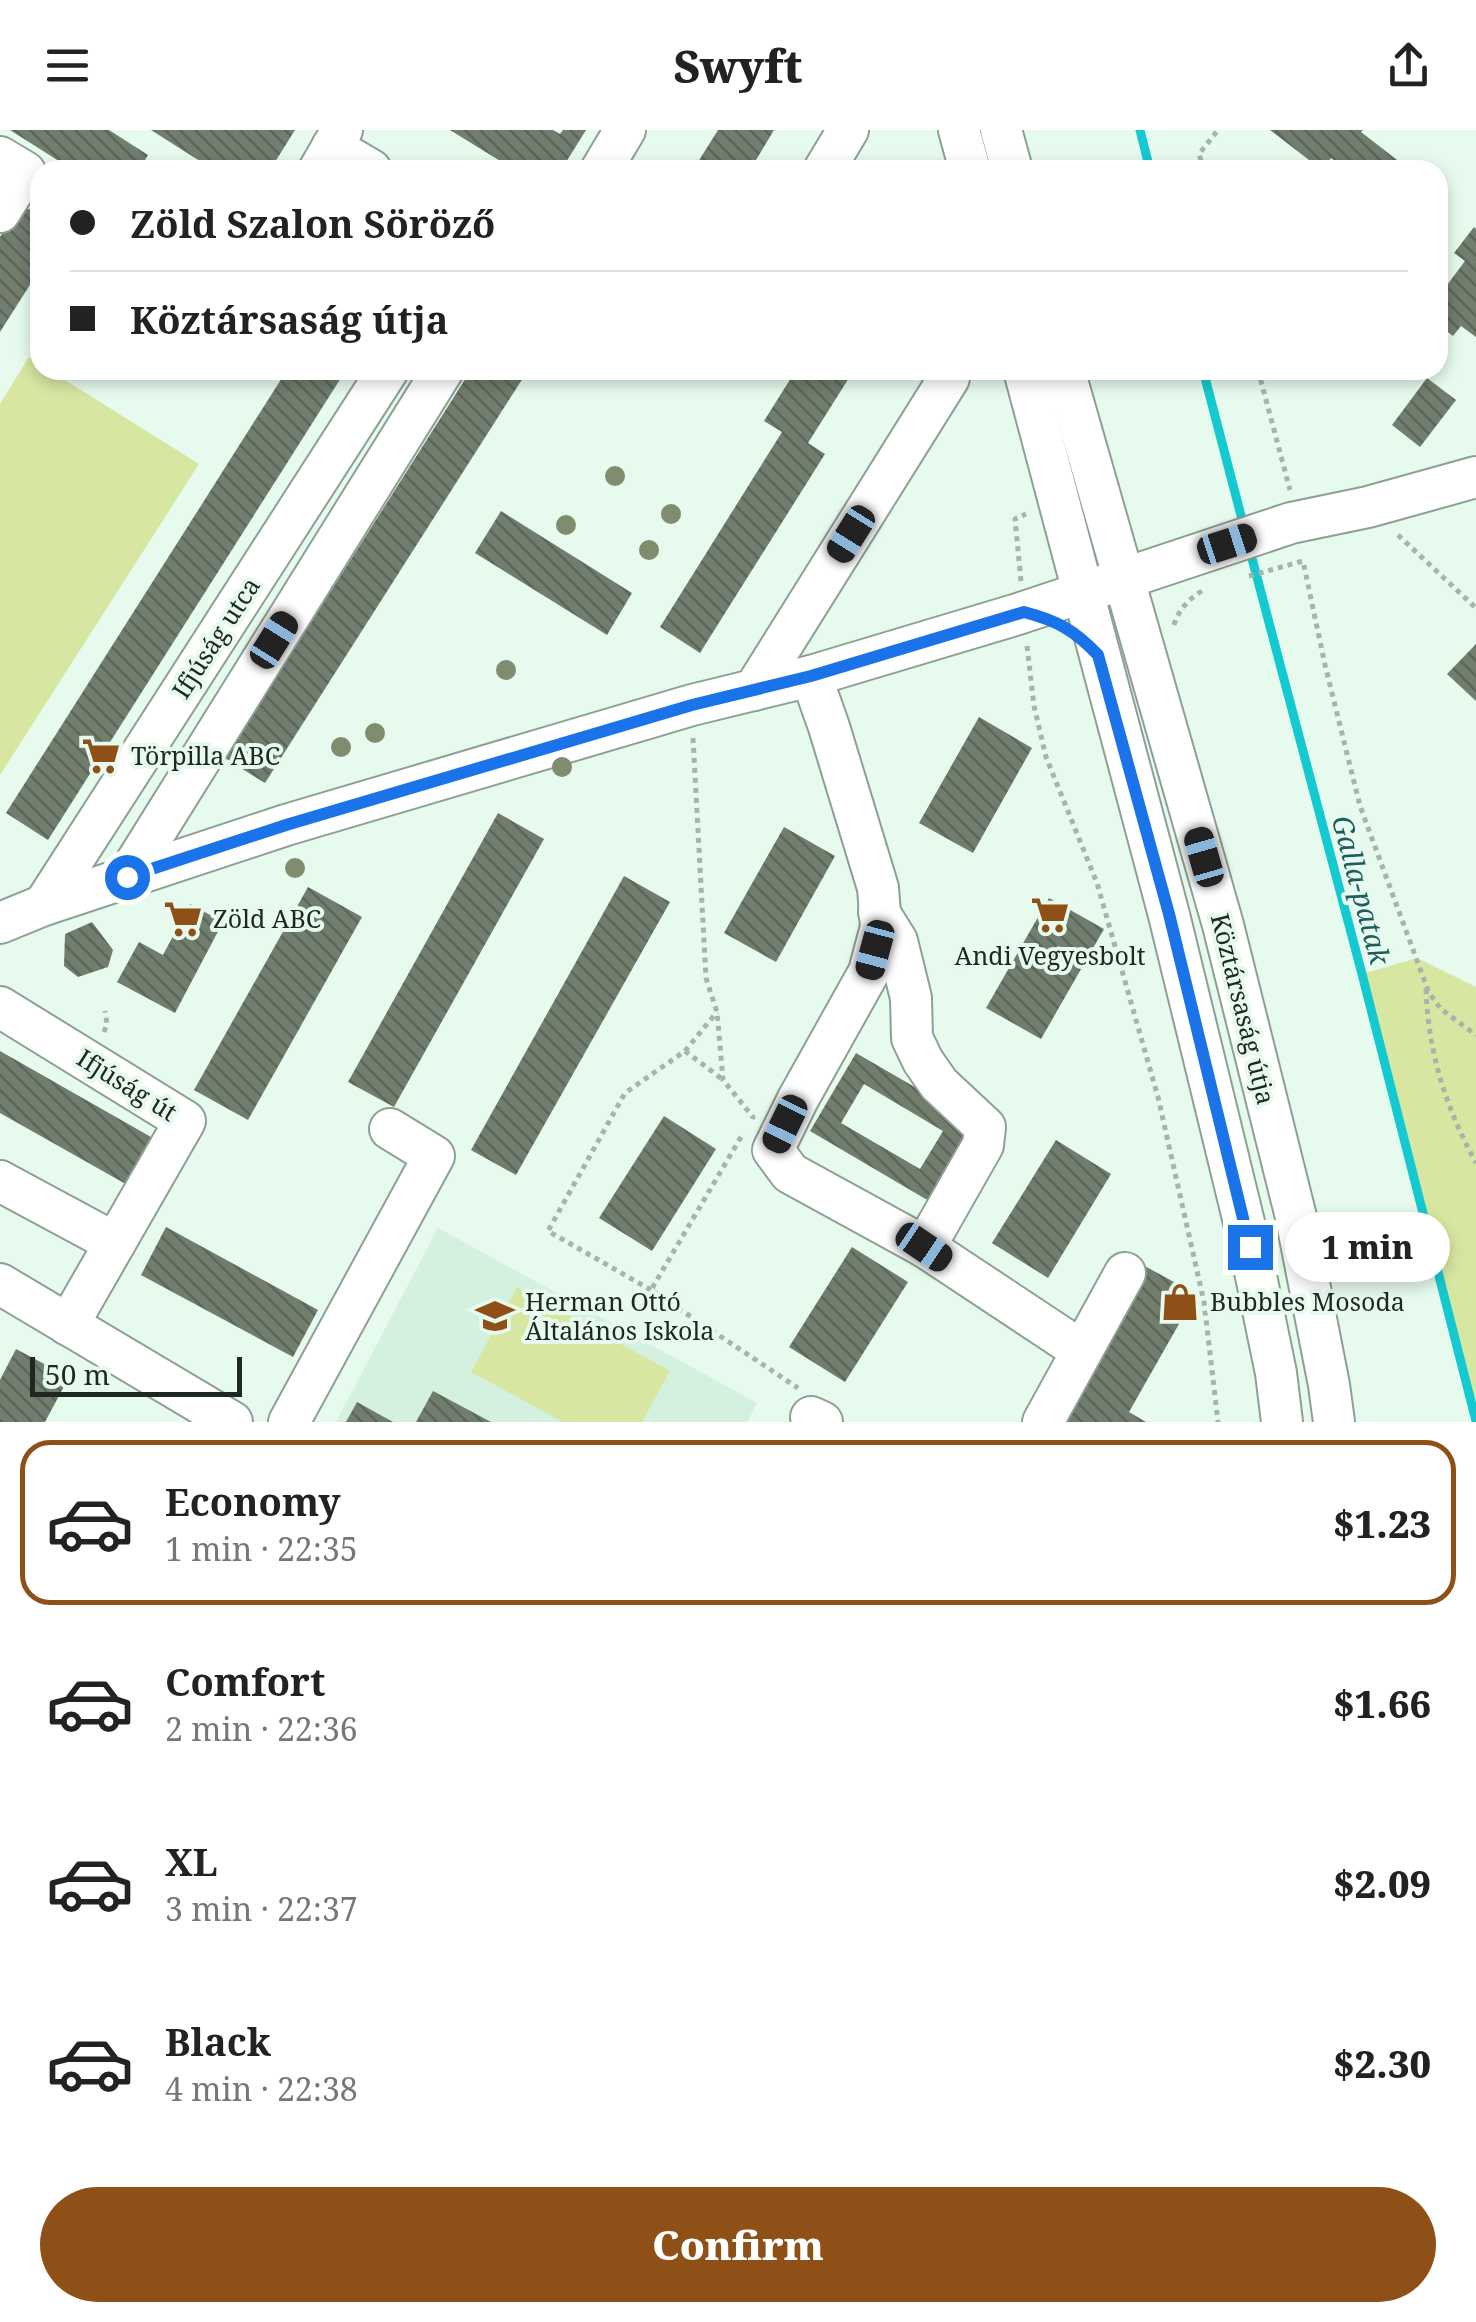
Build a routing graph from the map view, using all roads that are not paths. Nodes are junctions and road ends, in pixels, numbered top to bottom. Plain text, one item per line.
1 (625, 130) edge
2 (848, 130) edge
3 (959, 130) edge
4 (1000, 130) edge
5 (607, 160) edge
6 (830, 160) edge
7 (967, 160) edge
8 (1009, 160) edge
9 (13, 165) edge
10 (0, 212) edge
11 (382, 380) edge
12 (437, 380) edge
13 (948, 380) edge
14 (1027, 380) edge
15 (1067, 380) edge
16 (1476, 477) edge
17 (1102, 500) junction
18 (1062, 514) junction
19 (1185, 558) junction
20 (1124, 578) junction
21 (1082, 593) junction
22 (1024, 612) junction
23 (1144, 642) junction
24 (1098, 655) junction
25 (811, 676) junction
26 (754, 690) junction
27 (127, 877) junction
28 (44, 906) junction
29 (880, 912) junction
30 (0, 923) edge
31 (0, 1006) edge
32 (390, 1130) dead end
33 (0, 1181) edge
34 (115, 1243) junction
35 (924, 1247) junction
36 (1126, 1273) dead end
37 (0, 1284) edge
38 (68, 1326) junction
39 (1082, 1352) junction
40 (232, 1422) edge
41 (289, 1422) edge
42 (1042, 1422) edge
43 (1282, 1422) edge
44 (1334, 1422) edge

1 - 5 street
2 - 6 street
3 - 7 street
4 - 8 street
9 - 10 street
11 - 28 street, Ifjúság utca
12 - 27 street, Ifjúság utca
13 - 26 street
14 - 18 street, Köztársaság útja
15 - 17 street, Köztársaság útja
16 - 19 street
17 - 19 street
17 - 20 street, Köztársaság útja
18 - 21 street, Köztársaság útja
18 - 22 street
19 - 20 street
19 - 23 street
20 - 21 street
20 - 23 street, Köztársaság útja
21 - 22 street
21 - 24 street, Köztársaság útja
22 - 24 street
22 - 25 street
23 - 44 street, Köztársaság útja
24 - 43 street, Köztársaság útja
25 - 26 street
25 - 29 street
26 - 27 street
27 - 28 street
28 - 30 street
29 - 35 street
29 - 35 street
31 - 34 street, Ifjúság út
32 - 41 street
33 - 34 street
34 - 38 street, Ifjúság út
35 - 39 street
36 - 39 street
37 - 38 street
38 - 40 street
39 - 42 street

